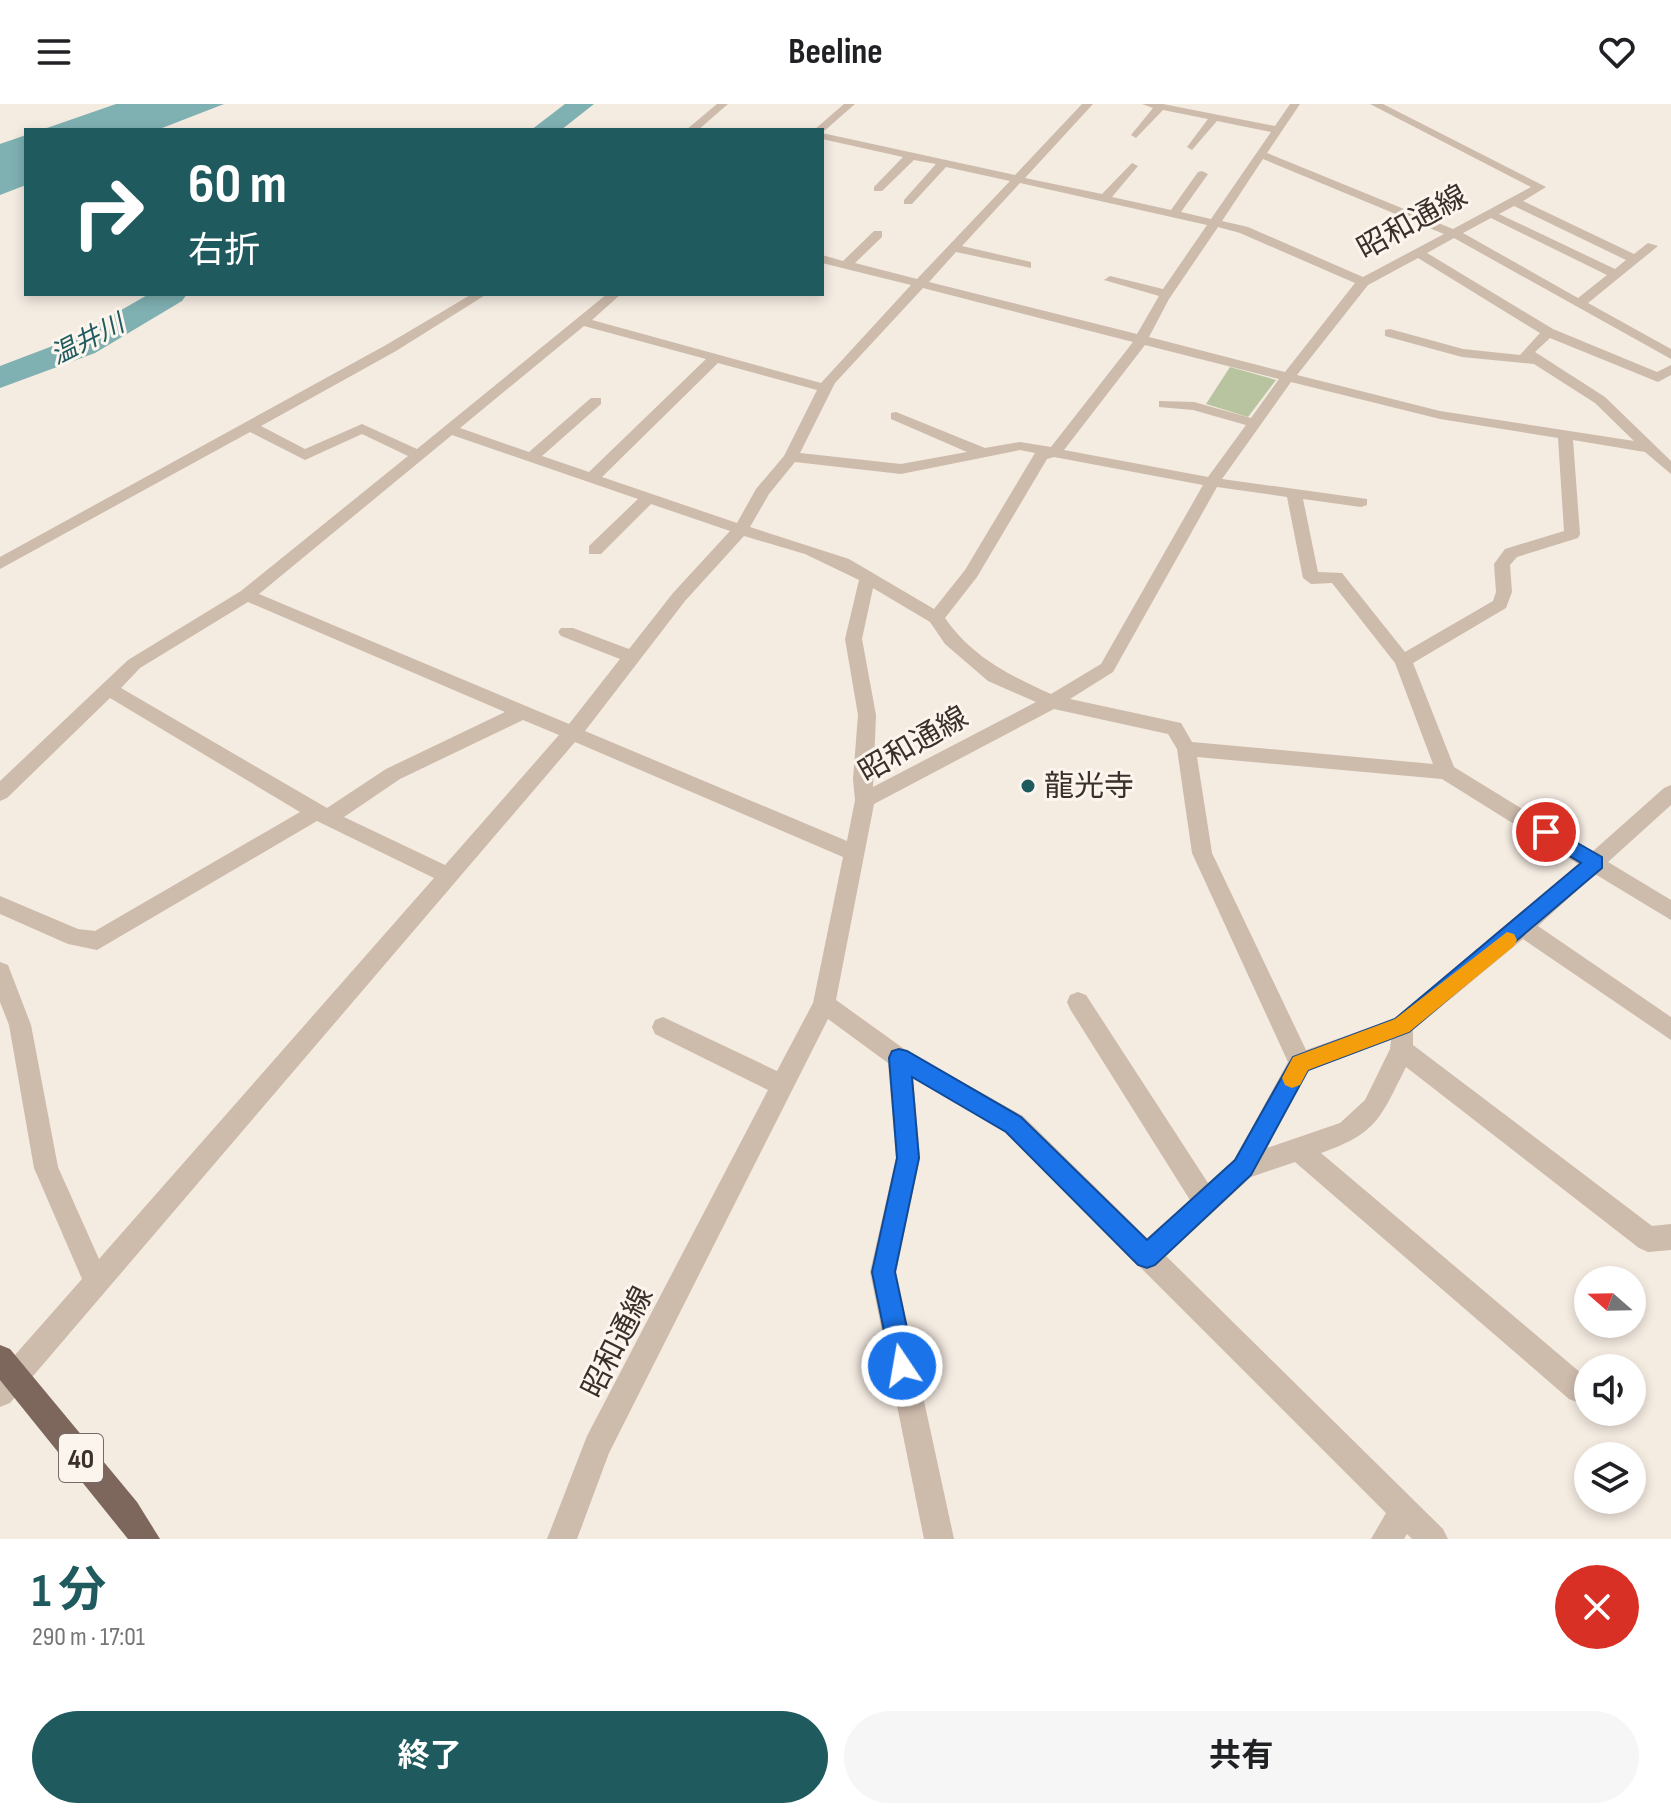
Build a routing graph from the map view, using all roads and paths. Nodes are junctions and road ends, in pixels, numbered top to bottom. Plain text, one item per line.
1 (723, 104) edge
2 (850, 104) edge
3 (1088, 104) edge
4 (1147, 104) edge
5 (1207, 104) edge
6 (1294, 104) edge
7 (1375, 104) edge
8 (1160, 107) junction
9 (1199, 114) junction
10 (1215, 117) junction
11 (693, 128) edge
12 (821, 128) edge
13 (1278, 130) junction
14 (1136, 135) dead end
15 (824, 136) edge
16 (1192, 147) dead end
17 (912, 155) junction
18 (1263, 155) junction
19 (944, 162) junction
20 (1132, 166) dead end
21 (1202, 174) dead end
22 (1018, 178) junction
23 (878, 189) dead end
24 (1105, 198) junction
25 (1514, 201) junction
26 (908, 202) dead end
27 (1489, 213) junction
28 (1174, 214) junction
29 (1215, 223) junction
30 (1453, 233) junction
31 (878, 234) dead end
32 (1652, 246) dead end
33 (953, 248) junction
34 (1419, 253) junction
35 (824, 260) edge
36 (1636, 260) junction
37 (846, 265) junction
38 (1027, 265) dead end
39 (1617, 275) junction
40 (1110, 280) dead end
41 (1363, 282) junction
42 (921, 285) junction
43 (1166, 294) junction
44 (478, 296) edge
45 (612, 296) edge
46 (1580, 303) junction
47 (581, 321) junction
48 (1548, 332) junction
49 (1390, 333) dead end
50 (1141, 340) junction
51 (1671, 355) edge
52 (715, 358) junction
53 (1533, 360) junction
54 (1671, 369) edge
55 (1287, 378) junction
56 (825, 388) junction
57 (596, 401) dead end
58 (1164, 404) dead end
59 (896, 416) dead end
60 (1254, 423) junction
61 (252, 427) junction
62 (449, 429) junction
63 (1565, 437) junction
64 (1650, 448) junction
65 (1055, 452) junction
66 (983, 453) junction
67 (418, 455) junction
68 (532, 457) junction
69 (791, 457) junction
70 (1671, 469) edge
71 (593, 477) junction
72 (1212, 482) junction
73 (1294, 492) junction
74 (650, 496) junction
75 (1361, 502) dead end
76 (742, 528) junction
77 (595, 550) dead end
78 (0, 564) edge
79 (868, 577) junction
80 (247, 595) junction
81 (936, 618) junction
82 (567, 632) dead end
83 (632, 657) junction
84 (1403, 661) junction
85 (109, 689) junction
86 (1052, 702) junction
87 (524, 712) junction
88 (573, 732) junction
89 (1186, 749) junction
90 (1446, 772) junction
91 (0, 793) edge
92 (1671, 793) edge
93 (865, 800) junction
94 (322, 815) junction
95 (854, 853) junction
96 (1595, 863) junction
97 (447, 875) junction
98 (0, 905) edge
99 (1671, 911) edge
100 (1522, 927) junction
101 (0, 972) edge
102 (1078, 1002) dead end
103 (824, 1004) junction
104 (663, 1027) dead end
105 (1671, 1030) edge
106 (1402, 1038) junction
107 (899, 1058) junction
108 (1300, 1063) junction
109 (782, 1085) junction
110 (1298, 1149) junction
111 (1243, 1168) junction
112 (1206, 1203) junction
113 (1671, 1237) edge
114 (1147, 1256) junction
115 (97, 1283) junction
116 (5, 1376) edge
117 (1574, 1385) edge
118 (1405, 1512) junction
119 (145, 1539) edge
120 (562, 1539) edge
121 (939, 1539) edge
122 (1386, 1539) edge
123 (1433, 1539) edge

1 - 11 street
2 - 12 street
3 - 22 street
4 - 8 street
5 - 9 street
6 - 13 street
7 - 25 street, 昭和通線
8 - 9 street
8 - 14 street
9 - 10 street
10 - 13 street
10 - 16 street
13 - 18 street
15 - 17 street
17 - 19 street
17 - 23 street
18 - 29 street
18 - 30 street
19 - 22 street
19 - 26 street
20 - 24 street
21 - 28 street
22 - 24 street
22 - 33 street
24 - 28 street
25 - 27 street, 昭和通線
25 - 36 street
27 - 30 street, 昭和通線
27 - 39 street
28 - 29 street
29 - 41 street
29 - 43 street
30 - 34 street, 昭和通線
30 - 46 street
31 - 37 street
32 - 36 street
33 - 38 street
33 - 42 street
34 - 41 street, 昭和通線
34 - 48 street
35 - 37 street
36 - 39 street
37 - 42 street
39 - 46 street
40 - 43 street
41 - 55 street, 昭和通線
42 - 50 street
42 - 56 street
43 - 50 street
44 - 61 street
45 - 47 street
46 - 51 street
47 - 52 street
47 - 62 street
48 - 53 street
48 - 54 street
49 - 53 street
50 - 55 street
50 - 65 street
52 - 56 street
52 - 71 street
53 - 64 street
55 - 60 street, 昭和通線
55 - 63 street
56 - 69 street
57 - 68 street
58 - 60 street
59 - 66 street
60 - 72 street, 昭和通線
61 - 67 street
61 - 78 street
62 - 67 street
62 - 68 street
63 - 64 street
63 - 84 street
64 - 70 street
65 - 66 street
65 - 72 street
65 - 81 street
66 - 69 street
67 - 80 street
68 - 71 street
69 - 76 street
71 - 74 street
72 - 73 street
72 - 86 street, 昭和通線
73 - 75 street
73 - 84 street
74 - 76 street
74 - 77 street
76 - 79 street
76 - 83 street
79 - 81 street
79 - 93 street
80 - 85 street
80 - 87 street
81 - 86 street
82 - 83 street
83 - 88 street
84 - 90 street
85 - 91 street
85 - 94 street
86 - 89 street
86 - 93 street, 昭和通線
87 - 88 street
87 - 94 street
88 - 95 street
88 - 97 street
89 - 90 street
89 - 108 street
90 - 96 street
92 - 96 street
93 - 95 street, 昭和通線
94 - 97 street
94 - 98 street
95 - 103 street, 昭和通線
96 - 99 street
96 - 100 street
97 - 115 street
100 - 105 street
100 - 106 street
101 - 115 street
102 - 112 street
103 - 107 street
103 - 109 street, 昭和通線
104 - 109 street
106 - 108 street
106 - 110 street
106 - 113 street
107 - 114 street
107 - 121 street
108 - 111 street
109 - 120 street, 昭和通線
110 - 111 street
110 - 117 street
111 - 112 street
112 - 114 street
114 - 118 street
115 - 116 street
116 - 119 main road, 40
118 - 122 street
118 - 123 street

